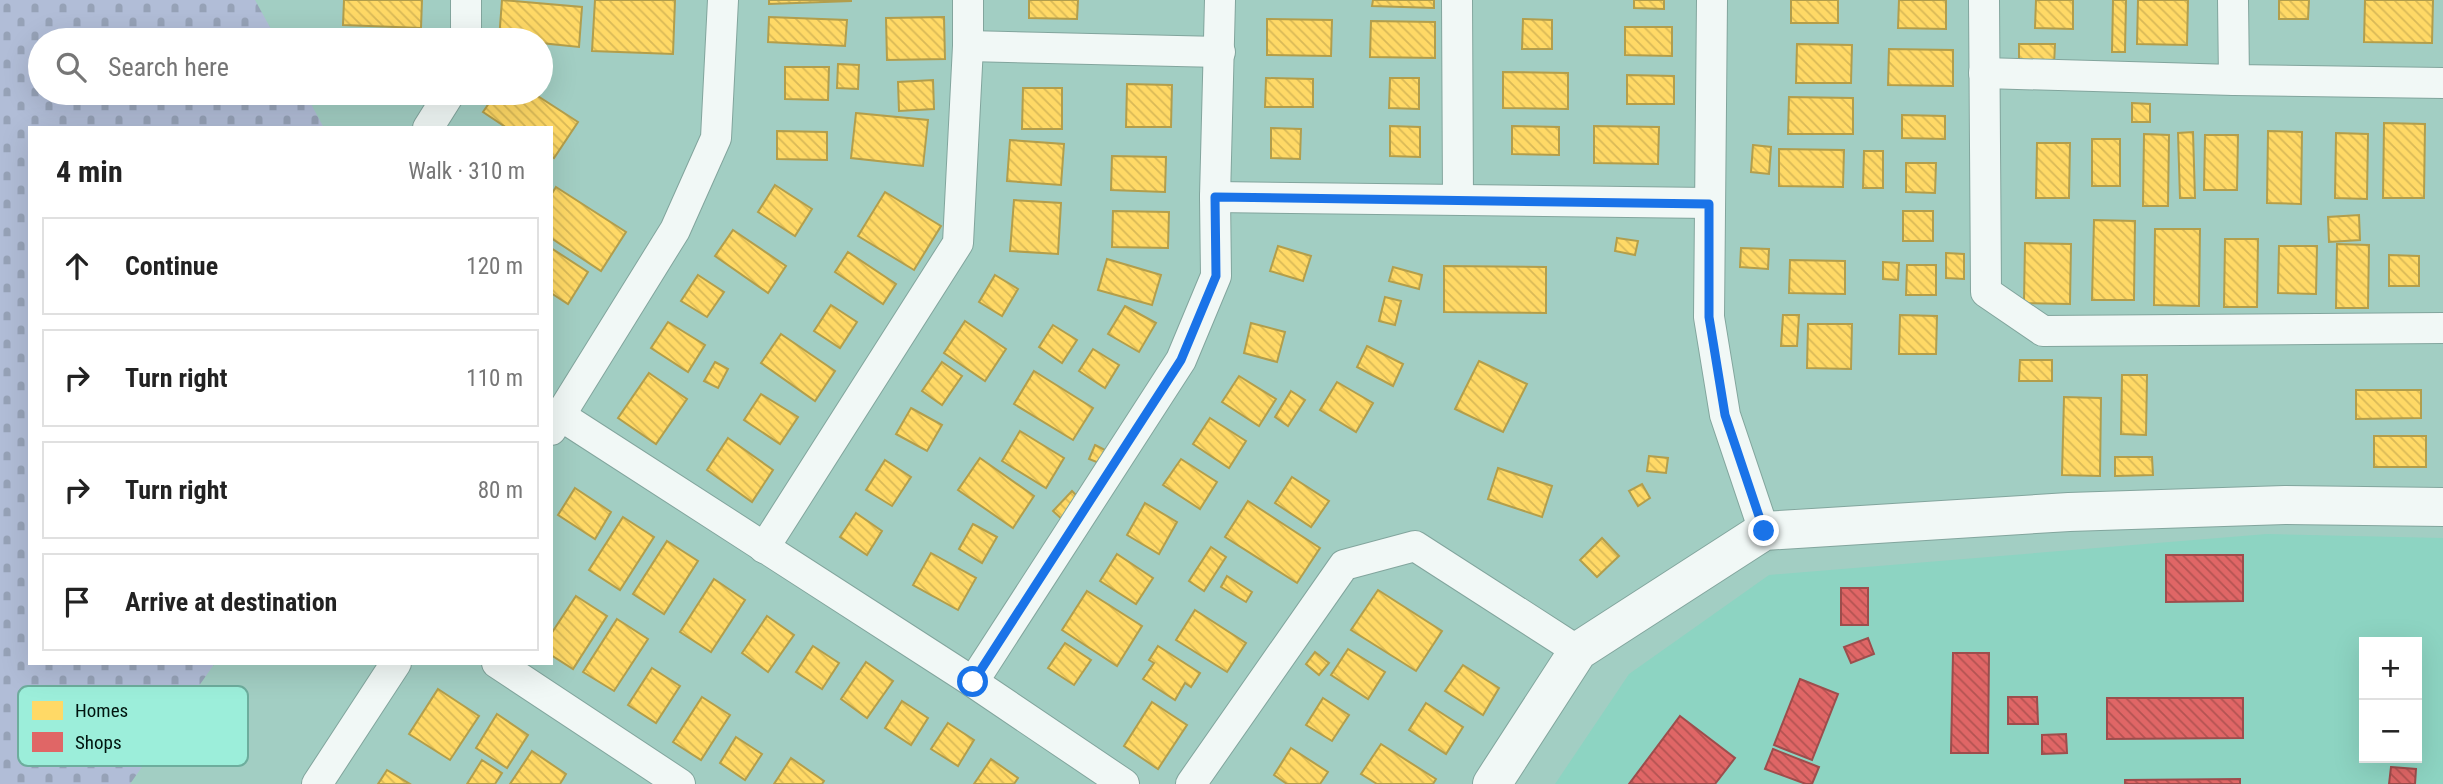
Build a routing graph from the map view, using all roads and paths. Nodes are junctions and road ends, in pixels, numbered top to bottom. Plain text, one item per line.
1 (466, 0) edge
2 (723, 0) edge
3 (968, 0) edge
4 (1220, 0) edge
5 (1457, 0) edge
6 (1712, 0) edge
7 (1984, 0) edge
8 (2233, 0) edge
9 (466, 28) edge
10 (968, 46) junction
11 (1220, 52) junction
12 (1984, 73) junction
13 (2234, 80) junction
14 (2443, 83) edge
15 (442, 105) edge
16 (429, 126) edge
17 (1215, 197) junction
18 (1458, 199) junction
19 (1709, 204) junction
20 (2443, 327) edge
21 (556, 423) edge
22 (2443, 507) edge
23 (1764, 531) junction
24 (765, 548) junction
25 (1578, 651) junction
26 (395, 665) edge
27 (500, 665) edge
28 (973, 682) junction
29 (317, 784) edge
30 (680, 784) edge
31 (1124, 784) edge
32 (1191, 784) edge
33 (1492, 784) edge

1 - 9 street
2 - 21 street
3 - 10 street
4 - 11 street
5 - 18 street
6 - 19 street
7 - 12 street
8 - 13 street
10 - 11 street
10 - 24 street
11 - 17 street
12 - 13 street
12 - 20 street
13 - 14 street
15 - 16 street
17 - 18 street
17 - 28 street
18 - 19 street
19 - 23 street
21 - 24 street
22 - 23 street
23 - 25 street
24 - 28 street
25 - 32 street
25 - 33 street
26 - 29 street
27 - 30 street
28 - 31 street

